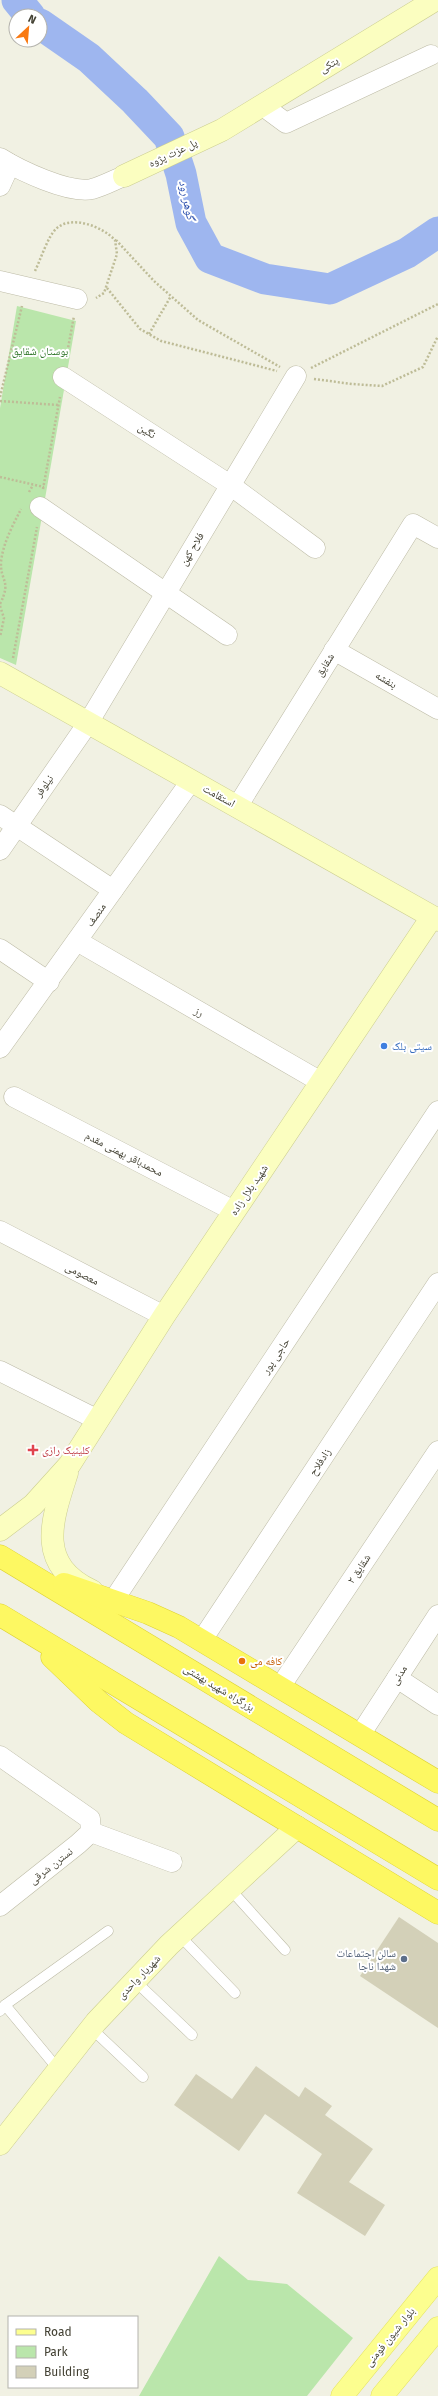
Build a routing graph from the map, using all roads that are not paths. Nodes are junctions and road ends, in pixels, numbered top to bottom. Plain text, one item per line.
1 (435, 0) edge
2 (431, 55) dead end
3 (263, 106) junction
4 (222, 130) joint
5 (5, 161) edge
6 (124, 176) joint
7 (0, 186) edge
8 (0, 281) edge
9 (77, 299) road end
10 (296, 376) road end
11 (63, 377) dead end
12 (230, 485) junction
13 (30, 503) road end
14 (438, 538) edge
15 (315, 548) dead end
16 (165, 594) junction
17 (227, 635) dead end
18 (334, 650) junction
19 (0, 673) edge
20 (438, 709) edge
21 (88, 723) junction
22 (191, 781) junction
23 (237, 807) junction
24 (0, 815) edge
25 (16, 826) junction
26 (0, 850) edge
27 (113, 890) junction
28 (435, 919) edge
29 (77, 941) junction
30 (0, 949) edge
31 (48, 982) junction
32 (0, 1048) edge
33 (321, 1082) junction
34 (14, 1097) dead end
35 (438, 1111) edge
36 (234, 1211) junction
37 (0, 1231) edge
38 (438, 1283) edge
39 (164, 1316) junction
40 (0, 1372) edge
41 (98, 1420) junction
42 (438, 1451) edge
43 (70, 1464) junction
44 (0, 1530) edge
45 (0, 1556) edge
46 (21, 1569) junction
47 (113, 1601) junction
48 (0, 1615) edge
49 (438, 1615) edge
50 (22, 1629) junction
51 (202, 1640) junction
52 (397, 1678) junction
53 (280, 1687) junction
54 (438, 1705) edge
55 (360, 1735) junction
56 (0, 1756) edge
57 (438, 1782) edge
58 (438, 1820) edge
59 (90, 1826) junction
60 (297, 1827) junction
61 (172, 1862) dead end
62 (438, 1879) edge
63 (230, 1889) junction
64 (0, 1906) edge
65 (438, 1913) edge
66 (108, 1931) dead end
67 (180, 1936) junction
68 (285, 1950) dead end
69 (135, 1981) junction
70 (235, 1993) dead end
71 (3, 2008) edge
72 (92, 2028) junction
73 (192, 2035) dead end
74 (58, 2069) junction
75 (143, 2077) dead end
76 (3, 2134) edge
77 (438, 2278) edge
78 (434, 2340) edge
79 (342, 2396) edge
80 (382, 2396) edge

1 - 3 main road, پتکی
2 - 3 street
3 - 4 main road, پتکی
4 - 6 main road, پل عزت پژوه
5 - 6 street
5 - 7 street
8 - 9 street
10 - 12 street, فلاح کهن
11 - 12 street, نگین
12 - 15 street, نگین
12 - 16 street, فلاح کهن
13 - 16 street
14 - 18 street, شقایق
16 - 17 street
16 - 21 street, فلاح کهن
18 - 20 street, بنفشه
18 - 23 street, شقایق
19 - 21 main road, استقامت
21 - 22 main road, استقامت
21 - 25 street, نیلوفر
22 - 23 main road, استقامت
22 - 27 street, منصف
23 - 28 main road, استقامت
24 - 25 street
25 - 26 street, نیلوفر
25 - 27 street
27 - 29 street, منصف
28 - 33 main road, شهید بلال زاده
29 - 31 street, منصف
29 - 33 street, رز
30 - 31 street
31 - 32 street, منصف
33 - 36 main road, شهید بلال زاده
34 - 36 street, محمدباقر بهمنی مقدم
35 - 47 street, حاجی پور
36 - 39 main road, شهید بلال زاده
37 - 39 street, معصومی
38 - 51 street, زادفلاح
39 - 41 main road, شهید بلال زاده
40 - 41 street
41 - 43 main road, شهید بلال زاده
42 - 53 street, شقایق ۲
43 - 44 main road, شهید بلال زاده
43 - 47 main road, شهید بلال زاده
45 - 46 highway, بزرگراه شهید بهشتی
46 - 47 highway
46 - 58 highway, بزرگراه شهید بهشتی
47 - 51 highway
48 - 50 highway
49 - 52 street, مدنی
50 - 60 highway
50 - 62 highway
51 - 53 highway
52 - 54 street
52 - 55 street, مدنی
53 - 55 highway
55 - 57 highway
56 - 59 street
59 - 61 street
59 - 64 street, نسترن شرقی
60 - 63 main road, شهریار واحدی
60 - 65 highway
63 - 67 main road, شهریار واحدی
63 - 68 lane
66 - 71 lane
67 - 69 main road, شهریار واحدی
67 - 70 lane
69 - 72 main road, شهریار واحدی
69 - 73 lane
71 - 74 lane
72 - 74 main road, شهریار واحدی
72 - 75 lane
74 - 76 main road, شهریار واحدی
77 - 79 main road, بلوار شیون فومنی
78 - 80 main road

